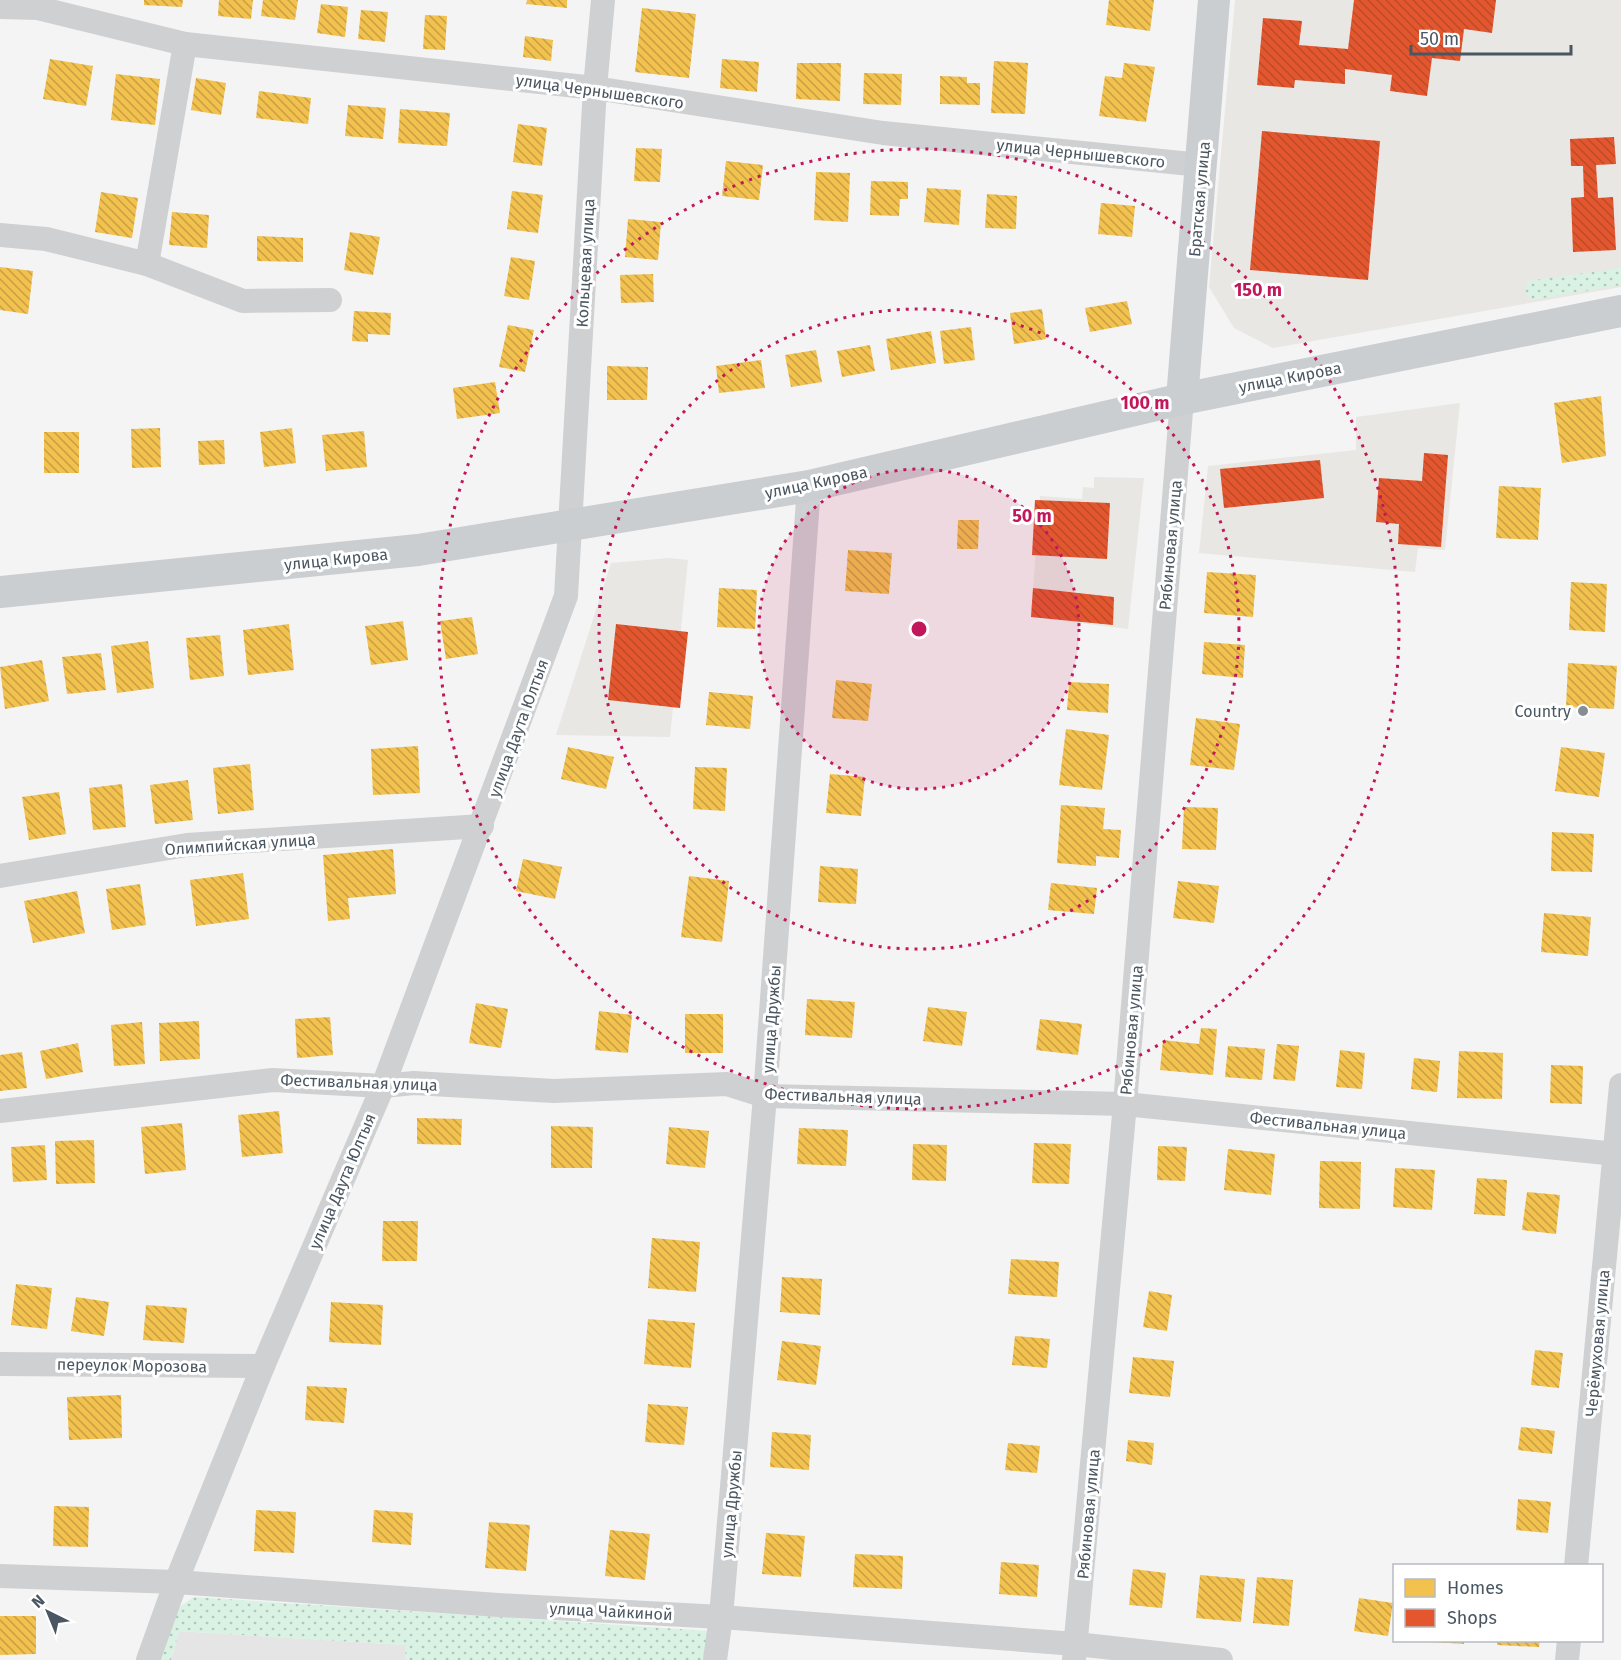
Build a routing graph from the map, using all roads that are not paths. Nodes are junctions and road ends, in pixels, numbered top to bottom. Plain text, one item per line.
1 (603, 0) edge
2 (1214, 0) edge
3 (39, 4) edge
4 (0, 7) edge
5 (185, 44) junction
6 (595, 88) junction
7 (1202, 165) junction
8 (0, 235) edge
9 (147, 264) junction
10 (330, 300) dead end
11 (1621, 311) edge
12 (1182, 399) junction
13 (809, 486) junction
14 (570, 526) junction
15 (0, 592) edge
16 (482, 826) junction
17 (0, 876) edge
18 (1621, 1085) edge
19 (383, 1086) junction
20 (765, 1096) junction
21 (1125, 1104) junction
22 (0, 1111) edge
23 (1616, 1154) junction
24 (0, 1364) edge
25 (263, 1366) junction
26 (1576, 1564) edge
27 (0, 1576) edge
28 (176, 1582) junction
29 (721, 1617) junction
30 (1569, 1642) edge
31 (1075, 1652) edge
32 (148, 1660) edge
33 (715, 1660) edge
34 (1221, 1660) edge
35 (1567, 1660) edge

1 - 6 street, Кольцевая улица
2 - 7 main road, Братская улица
3 - 4 street, улица Чернышевского
3 - 5 street, улица Чернышевского
5 - 6 street, улица Чернышевского
5 - 9 street
6 - 7 street, улица Чернышевского
6 - 14 street, Кольцевая улица
7 - 12 main road, Братская улица
8 - 9 street
9 - 10 street
11 - 12 main road, улица Кирова
12 - 13 main road, улица Кирова
12 - 21 street, Рябиновая улица
13 - 14 main road, улица Кирова
13 - 20 street, улица Дружбы
14 - 15 main road, улица Кирова
14 - 16 street, улица Даута Юлтыя
16 - 17 street, Олимпийская улица
16 - 19 street, улица Даута Юлтыя
18 - 23 street, Черёмуховая улица
19 - 20 street, Фестивальная улица
19 - 22 street, Фестивальная улица
19 - 25 street, улица Даута Юлтыя
20 - 21 street, Фестивальная улица
20 - 29 street, улица Дружбы
21 - 23 street, Фестивальная улица
21 - 31 street, Рябиновая улица
23 - 26 street, Черёмуховая улица
24 - 25 street, переулок Морозова
25 - 28 street, улица Даута Юлтыя
27 - 28 street, улица Чайкиной
28 - 29 street, улица Чайкиной
28 - 32 street, улица Даута Юлтыя
29 - 31 street, улица Чайкиной
29 - 33 street, улица Дружбы
30 - 35 street
31 - 34 street, улица Чайкиной

